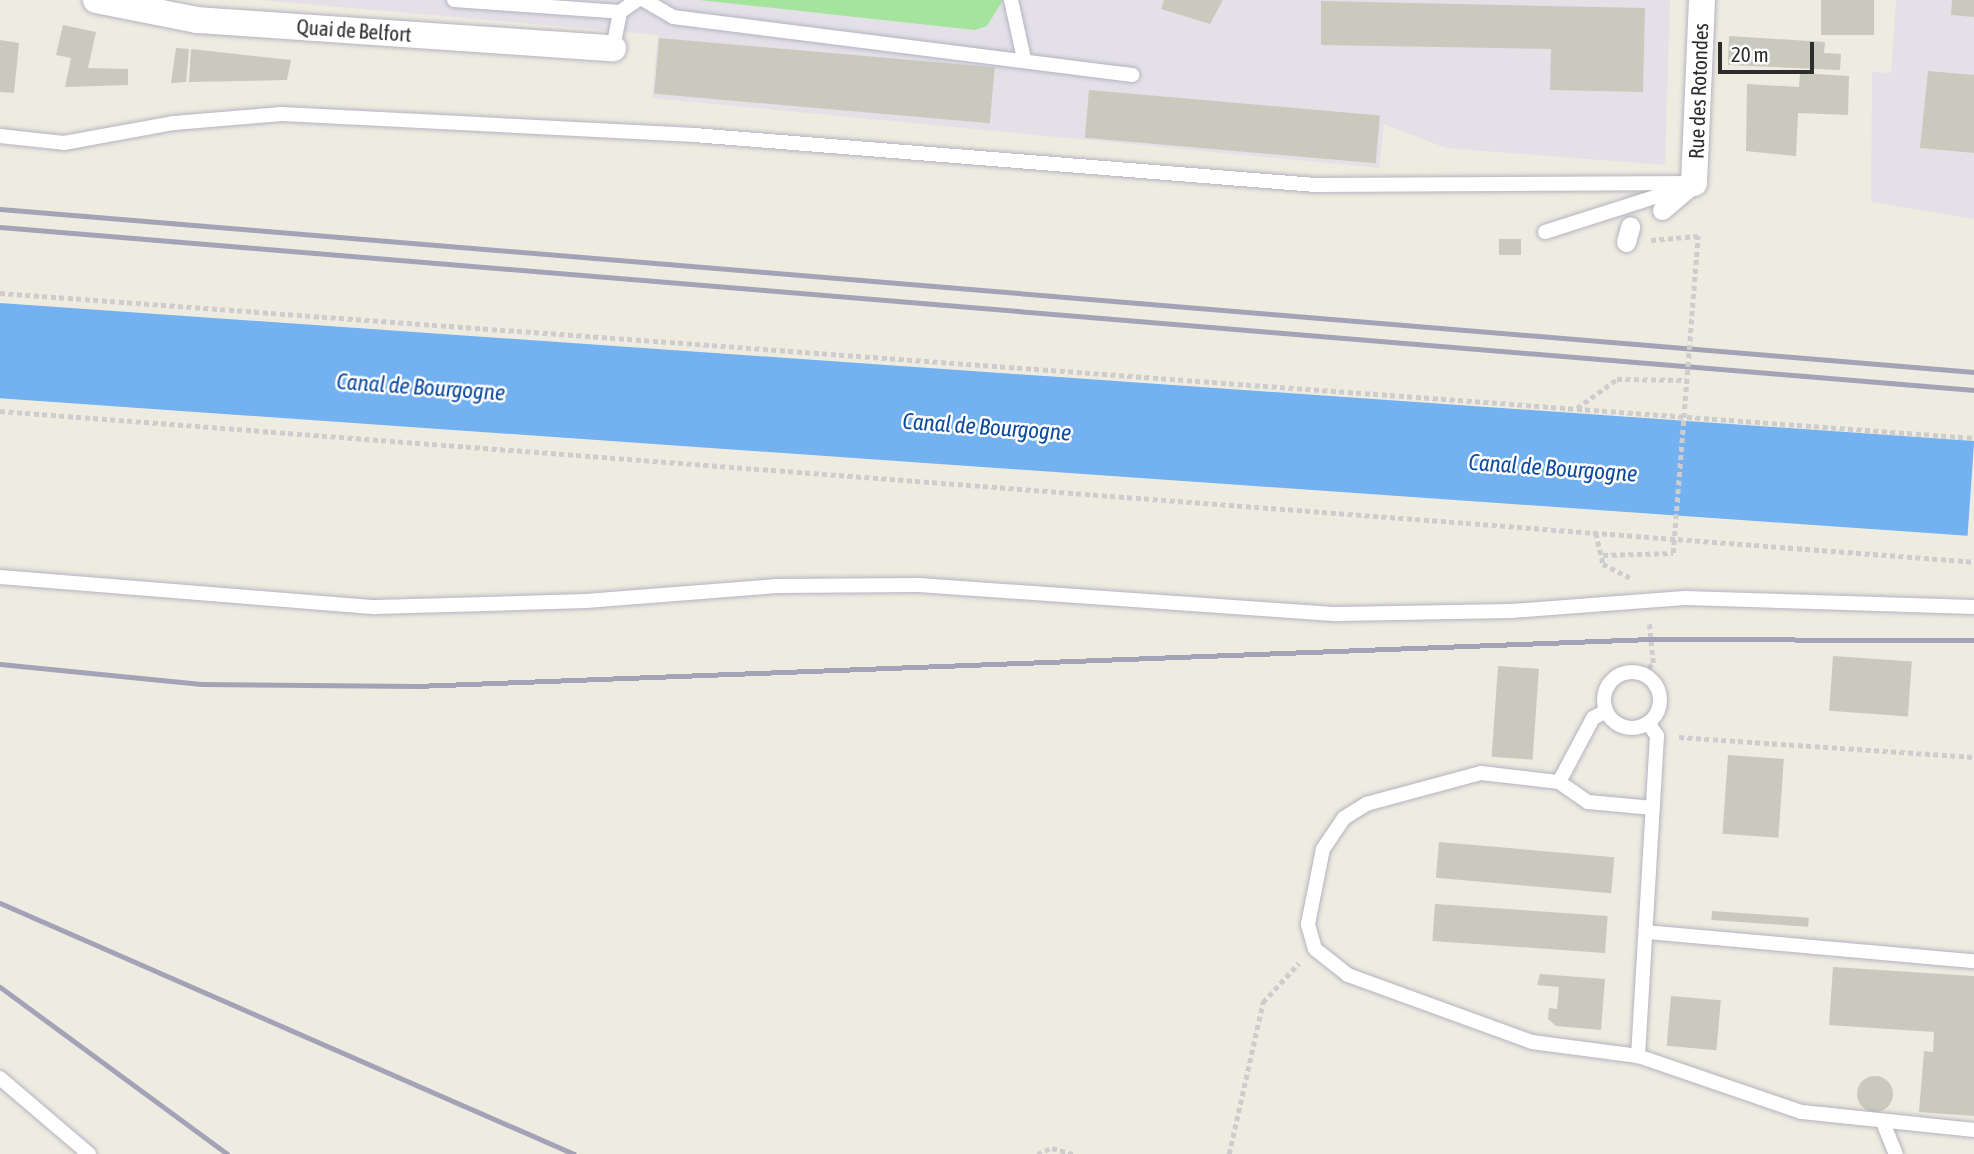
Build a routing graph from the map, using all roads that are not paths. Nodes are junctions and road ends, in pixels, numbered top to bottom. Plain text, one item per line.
1 (96, 0) edge
2 (454, 0) edge
3 (637, 0) edge
4 (644, 0) edge
5 (1011, 0) edge
6 (1702, 0) edge
7 (620, 12) junction
8 (613, 48) joint
9 (1024, 59) junction
10 (1132, 75) dead end
11 (0, 135) edge
12 (1694, 183) junction
13 (1662, 210) dead end
14 (1545, 232) dead end
15 (0, 577) edge
16 (1974, 607) edge
17 (1606, 711) junction
18 (1648, 723) junction
19 (1559, 782) junction
20 (1653, 808) junction
21 (1646, 932) junction
22 (1974, 961) edge
23 (1638, 1056) junction
24 (0, 1078) edge
25 (1884, 1125) junction
26 (1974, 1130) edge
27 (89, 1154) edge
28 (1896, 1154) edge

1 - 8 street, Quai de Belfort
2 - 7 lane
3 - 7 lane
4 - 9 lane
5 - 9 lane
6 - 12 street, Rue des Rotondes
7 - 8 lane
9 - 10 lane
11 - 12 lane
12 - 13 street
12 - 14 lane
15 - 16 lane
17 - 18 lane
17 - 18 lane
17 - 19 lane
18 - 20 lane
19 - 20 lane
19 - 23 lane
20 - 21 lane
21 - 22 lane
21 - 23 lane
23 - 25 lane
24 - 27 lane
25 - 26 lane
25 - 28 lane

